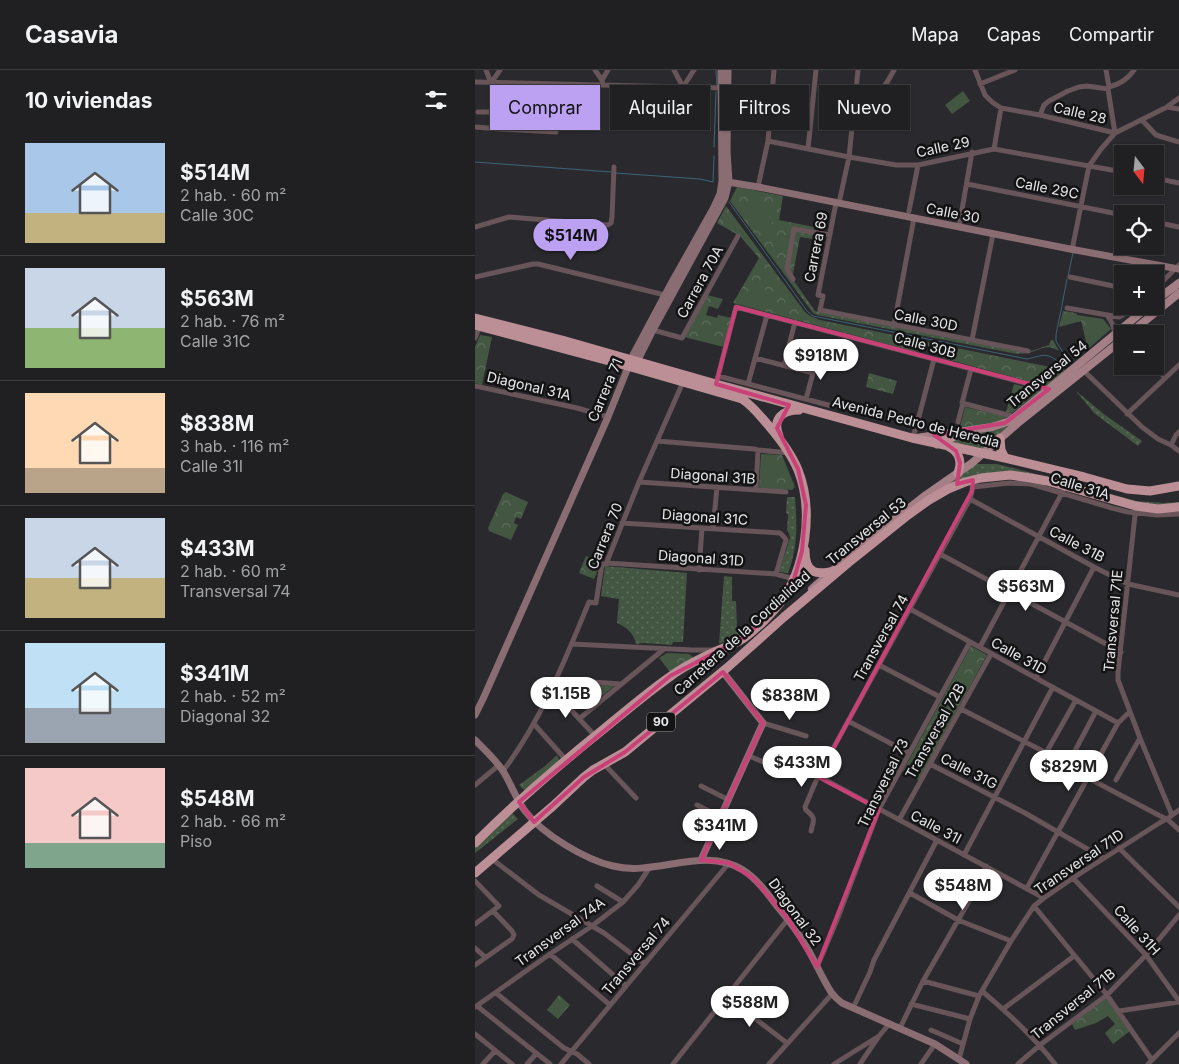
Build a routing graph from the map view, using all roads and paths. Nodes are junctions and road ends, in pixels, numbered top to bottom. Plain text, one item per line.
1 (486, 70) edge
2 (499, 70) edge
3 (595, 70) edge
4 (608, 70) edge
5 (674, 70) edge
6 (695, 70) edge
7 (721, 70) edge
8 (728, 70) edge
9 (774, 70) edge
10 (816, 70) edge
11 (858, 70) edge
12 (894, 70) edge
13 (975, 70) edge
14 (1015, 70) edge
15 (1106, 70) edge
16 (1134, 70) edge
17 (475, 82) edge
18 (602, 82) junction
19 (491, 83) junction
20 (981, 84) junction
21 (496, 85) edge
22 (539, 85) edge
23 (651, 85) edge
24 (682, 85) edge
25 (684, 85) edge
26 (724, 85) edge
27 (725, 85) edge
28 (856, 85) edge
29 (886, 85) edge
30 (1109, 88) junction
31 (1179, 98) edge
32 (1167, 107) junction
33 (1001, 108) junction
34 (1179, 109) edge
35 (478, 112) dead end
36 (490, 113) edge
37 (1040, 115) junction
38 (1142, 120) junction
39 (475, 128) edge
40 (724, 130) edge
41 (852, 130) edge
42 (556, 132) dead end
43 (1115, 132) junction
44 (768, 141) junction
45 (1179, 142) edge
46 (808, 148) junction
47 (994, 148) junction
48 (971, 152) junction
49 (849, 157) junction
50 (918, 165) junction
51 (1089, 166) junction
52 (614, 167) dead end
53 (1114, 170) edge
54 (1164, 180) edge
55 (725, 182) junction
56 (1179, 183) edge
57 (967, 184) junction
58 (758, 187) junction
59 (838, 203) junction
60 (1081, 207) junction
61 (909, 211) dead end
62 (1114, 213) edge
63 (914, 218) junction
64 (1164, 224) edge
65 (475, 227) edge
66 (959, 227) junction
67 (1179, 227) edge
68 (993, 234) junction
69 (830, 235) junction
70 (738, 236) dead end
71 (701, 237) junction
72 (1072, 250) junction
73 (1178, 268) edge
74 (475, 277) edge
75 (1070, 277) dead end
76 (793, 279) dead end
77 (1164, 280) edge
78 (1179, 282) edge
79 (1114, 286) edge
80 (1164, 294) edge
81 (1179, 294) edge
82 (665, 295) junction
83 (1067, 308) dead end
84 (821, 310) joint
85 (767, 315) junction
86 (1107, 315) junction
87 (1122, 315) edge
88 (1135, 315) edge
89 (1137, 315) edge
90 (475, 318) edge
91 (1131, 320) junction
92 (795, 322) junction
93 (894, 325) junction
94 (1125, 325) edge
95 (1140, 325) edge
96 (478, 326) edge
97 (653, 330) junction
98 (1114, 330) edge
99 (1114, 335) edge
100 (475, 338) edge
101 (972, 340) junction
102 (1114, 345) edge
103 (1028, 351) dead end
104 (755, 358) junction
105 (817, 358) dead end
106 (934, 359) junction
107 (633, 364) junction
108 (784, 365) junction
109 (1179, 365) edge
110 (971, 369) junction
111 (1080, 369) junction
112 (813, 373) junction
113 (1162, 375) edge
114 (1069, 377) junction
115 (1165, 378) junction
116 (717, 380) junction
117 (683, 382) junction
118 (748, 384) junction
119 (475, 386) edge
120 (1049, 390) junction
121 (806, 399) junction
122 (962, 403) junction
123 (832, 406) dead end
124 (812, 411) junction
125 (1127, 414) junction
126 (608, 417) junction
127 (1015, 417) junction
128 (958, 422) dead end
129 (964, 432) junction
130 (1179, 432) edge
131 (912, 438) junction
132 (1000, 438) junction
133 (657, 441) junction
134 (781, 441) junction
135 (937, 444) junction
136 (1171, 445) junction
137 (947, 446) junction
138 (758, 450) junction
139 (1179, 451) edge
140 (790, 453) junction
141 (983, 453) junction
142 (1005, 458) junction
143 (958, 473) junction
144 (639, 482) junction
145 (973, 483) junction
146 (1177, 486) edge
147 (717, 487) junction
148 (756, 490) junction
149 (1064, 490) junction
150 (786, 492) dead end
151 (970, 499) junction
152 (1179, 507) edge
153 (1135, 510) junction
154 (1179, 514) edge
155 (622, 522) junction
156 (702, 528) junction
157 (713, 529) junction
158 (805, 532) junction
159 (1039, 537) junction
160 (940, 554) junction
161 (607, 563) junction
162 (1095, 567) junction
163 (699, 570) junction
164 (840, 570) junction
165 (829, 572) junction
166 (776, 574) junction
167 (794, 579) junction
168 (1128, 584) junction
169 (1009, 592) junction
170 (1179, 595) edge
171 (910, 609) junction
172 (784, 617) junction
173 (1065, 622) junction
174 (970, 642) junction
175 (572, 644) junction
176 (980, 647) junction
177 (664, 649) junction
178 (692, 650) junction
179 (719, 650) junction
180 (1121, 652) junction
181 (991, 654) junction
182 (694, 662) junction
183 (879, 666) junction
184 (723, 672) junction
185 (1035, 678) junction
186 (577, 681) dead end
187 (621, 684) junction
188 (1053, 687) junction
189 (551, 688) junction
190 (940, 697) junction
191 (1076, 700) junction
192 (961, 709) junction
193 (1096, 711) junction
194 (1130, 712) junction
195 (475, 715) edge
196 (579, 719) junction
197 (848, 721) junction
198 (763, 723) junction
199 (1118, 723) junction
200 (534, 724) junction
201 (595, 736) junction
202 (806, 736) dead end
203 (1140, 738) junction
204 (475, 740) edge
205 (1024, 742) junction
206 (909, 753) junction
207 (1046, 753) junction
208 (749, 756) junction
209 (566, 760) junction
210 (604, 764) junction
211 (930, 764) junction
212 (1067, 764) junction
213 (501, 768) junction
214 (787, 772) dead end
215 (818, 776) junction
216 (1088, 778) junction
217 (1115, 780) dead end
218 (475, 785) edge
219 (701, 786) dead end
220 (995, 797) junction
221 (636, 798) dead end
222 (729, 800) junction
223 (519, 802) junction
224 (697, 805) dead end
225 (879, 809) junction
226 (1179, 810) edge
227 (721, 818) junction
228 (1168, 818) junction
229 (899, 820) junction
230 (534, 822) junction
231 (493, 826) junction
232 (1179, 830) edge
233 (811, 831) dead end
234 (1058, 831) junction
235 (475, 838) edge
236 (937, 840) junction
237 (475, 843) edge
238 (1119, 848) junction
239 (964, 855) junction
240 (1103, 858) junction
241 (492, 859) junction
242 (701, 860) junction
243 (729, 863) junction
244 (986, 866) junction
245 (650, 867) junction
246 (475, 873) edge
247 (1073, 878) junction
248 (475, 881) edge
249 (597, 886) dead end
250 (1027, 888) junction
251 (910, 893) junction
252 (1044, 898) junction
253 (623, 902) junction
254 (1034, 906) junction
255 (1179, 907) edge
256 (493, 910) junction
257 (1179, 915) edge
258 (788, 919) junction
259 (958, 920) junction
260 (475, 924) edge
261 (592, 926) junction
262 (572, 939) junction
263 (1011, 941) junction
264 (475, 948) edge
265 (550, 954) junction
266 (1146, 955) junction
267 (1074, 956) junction
268 (485, 957) junction
269 (645, 964) junction
270 (475, 965) edge
271 (817, 967) junction
272 (923, 981) junction
273 (626, 986) junction
274 (496, 993) junction
275 (980, 993) junction
276 (832, 994) junction
277 (1107, 995) junction
278 (727, 997) junction
279 (1179, 1002) edge
280 (911, 1004) junction
281 (610, 1006) junction
282 (476, 1007) edge
283 (853, 1008) junction
284 (1003, 1009) junction
285 (1119, 1011) junction
286 (971, 1019) junction
287 (890, 1023) junction
288 (900, 1028) junction
289 (931, 1030) dead end
290 (1179, 1033) edge
291 (475, 1036) edge
292 (879, 1036) junction
293 (787, 1043) junction
294 (935, 1044) junction
295 (963, 1044) junction
296 (1040, 1045) junction
297 (495, 1051) junction
298 (572, 1051) junction
299 (536, 1054) junction
300 (959, 1059) junction
301 (1150, 1062) edge
302 (483, 1064) edge
303 (512, 1064) edge
304 (527, 1064) edge
305 (550, 1064) edge
306 (561, 1064) edge
307 (589, 1064) edge
308 (673, 1064) edge
309 (769, 1064) edge
310 (834, 1064) edge
311 (860, 1064) edge
312 (921, 1064) edge
313 (965, 1064) edge
314 (1018, 1064) edge
315 (1055, 1064) edge

1 - 19 street
2 - 19 street
3 - 18 street
4 - 18 street
5 - 24 street
6 - 25 street
7 - 26 street, Carrera 71
8 - 27 street, Carrera 71
9 - 44 street
10 - 46 street
11 - 28 street, Carrera 69
12 - 29 street
13 - 20 street
14 - 20 street
15 - 30 street
16 - 30 street
17 - 19 street
18 - 22 street
18 - 23 street
19 - 21 street
20 - 33 street
30 - 37 street, Calle 28
30 - 43 street
31 - 32 street
32 - 34 street
32 - 38 street
33 - 37 street, Calle 28
33 - 47 street
35 - 36 street
37 - 43 street, Calle 28
38 - 43 street
38 - 45 street
39 - 42 street
40 - 55 street, Carrera 71
41 - 49 street, Carrera 69
43 - 51 street
44 - 46 street, Calle 29
44 - 58 street
46 - 49 street, Calle 29
47 - 48 street, Calle 29
47 - 51 street, Calle 29
48 - 50 street, Calle 29
48 - 57 street
49 - 50 street, Calle 29
49 - 59 street, Carrera 69
50 - 61 street
51 - 53 street, Calle 29
51 - 60 street
52 - 65 street
54 - 56 street
55 - 58 street, Calle 30
55 - 71 street, Carrera 71
57 - 60 street, Calle 29C
57 - 66 street
58 - 59 street, Calle 30
59 - 63 street, Calle 30
59 - 69 street, Carrera 69
60 - 62 street, Calle 29C
60 - 72 street
63 - 66 street, Calle 30
63 - 93 street
64 - 67 street
66 - 68 street, Calle 30
68 - 72 street, Calle 30
68 - 101 street
69 - 76 street
69 - 84 street, Carrera 69
70 - 97 street, Carrera 70A
71 - 82 street, Carrera 71
71 - 97 street, Carrera 71
72 - 73 street, Calle 30
73 - 77 street
74 - 82 street
75 - 79 street
78 - 80 main road
81 - 95 main road
82 - 107 street, Carrera 71
83 - 86 street
84 - 93 street, Calle 30D
85 - 92 street, Calle 30B
85 - 104 street
85 - 116 street, Calle 30B
86 - 87 street
86 - 98 street
88 - 91 street, Transversal 54
89 - 91 main road, Transversal 54
90 - 107 highway, Avenida Pedro de Heredia / 90
91 - 94 main road, Transversal 54
92 - 106 street, Calle 30B
92 - 108 street
93 - 101 street, Calle 30D
96 - 100 street
96 - 107 highway, Avenida Pedro de Heredia / 90
97 - 107 street, Carrera 71
99 - 111 main road, Transversal 54
101 - 103 street, Calle 30D
102 - 111 main road, Transversal 54
104 - 108 street
104 - 118 street
105 - 112 street
106 - 110 street, Calle 30B
106 - 131 street
107 - 116 highway, Avenida Pedro de Heredia / 90
107 - 117 highway, Avenida Pedro de Heredia / 90
107 - 126 street, Carrera 71
108 - 112 street
109 - 115 street
110 - 120 street, Calle 30B
110 - 122 street
111 - 114 main road, Transversal 54
111 - 125 street
112 - 121 street
113 - 115 street
114 - 120 main road, Transversal 54
114 - 132 main road, Transversal 54
115 - 125 street
116 - 118 street
116 - 124 highway, Avenida Pedro de Heredia / 90
117 - 133 street, Carrera 70
117 - 134 highway, Avenida Pedro de Heredia / 90
118 - 121 street
119 - 126 street, Diagonal 31A
120 - 127 main road, Transversal 54
121 - 123 street
122 - 127 street
122 - 128 street
124 - 131 highway, Avenida Pedro de Heredia / 90
124 - 134 highway
125 - 136 street
126 - 195 street, Carrera 71
127 - 129 main road, Transversal 54
129 - 131 main road, Transversal 54
129 - 135 highway
130 - 136 street
131 - 135 highway, Avenida Pedro de Heredia / 90
132 - 141 main road, Transversal 54
132 - 142 highway
133 - 138 street
133 - 144 street, Carrera 70
134 - 140 highway, Carretera de la Cordialidad / 90
135 - 137 highway, Avenida Pedro de Heredia / 90
136 - 139 street
137 - 141 highway, Avenida Pedro de Heredia / 90
137 - 143 highway
138 - 140 street
138 - 148 street
140 - 158 highway, Carretera de la Cordialidad / 90
141 - 142 highway, Avenida Pedro de Heredia
141 - 143 main road, Carretera de la Cordialidad / 90
142 - 146 highway, Avenida Pedro de Heredia
143 - 165 main road, Carretera de la Cordialidad / 90
144 - 147 street, Diagonal 31B
144 - 155 street, Carrera 70
145 - 149 highway
145 - 151 street, Transversal 74
145 - 164 highway, Transversal 53 / 90
147 - 148 street, Diagonal 31B
147 - 157 street
148 - 150 street, Diagonal 31B
149 - 153 highway
149 - 159 street
151 - 159 street, Calle 31B
151 - 160 street, Transversal 74
152 - 153 highway
153 - 154 street
153 - 168 street, Transversal 71E
155 - 156 street, Diagonal 31C
155 - 161 street, Carrera 70
156 - 157 street, Diagonal 31C
156 - 163 street
157 - 166 street, Diagonal 31C
158 - 165 highway
158 - 167 highway, Carretera de la Cordialidad / 90
159 - 162 street, Calle 31B
159 - 169 street
160 - 169 street
160 - 171 street, Transversal 74
161 - 163 street, Diagonal 31D
161 - 175 street, Carrera 70
162 - 168 street, Calle 31B
162 - 173 street
163 - 166 street, Diagonal 31D
164 - 165 highway
164 - 172 highway, Transversal 53 / 90
165 - 172 main road, Carretera de la Cordialidad / 90
166 - 167 street, Diagonal 31D
167 - 179 highway, Carretera de la Cordialidad / 90
168 - 170 street, Calle 31B
168 - 180 street, Transversal 71E
169 - 173 street
169 - 176 street
171 - 174 street, Calle 31D
171 - 183 street, Transversal 74
172 - 184 highway, Carretera de la Cordialidad / 90
173 - 180 street
173 - 185 street
174 - 176 street, Calle 31D
174 - 190 street, Transversal 73
175 - 177 street
175 - 189 street, Carrera 70
176 - 181 street, Calle 31D
177 - 178 street
177 - 187 street
178 - 179 street
178 - 182 street
179 - 182 highway, Carretera de la Cordialidad / 90
180 - 194 street, Transversal 71E
181 - 185 street, Calle 31D
181 - 192 street, Transversal 72B
182 - 201 highway, Carretera de la Cordialidad / 90
183 - 190 street
183 - 197 street, Transversal 74
184 - 198 street
184 - 210 highway, Carretera de la Cordialidad / 90
185 - 188 street, Calle 31D
186 - 187 street
187 - 196 street
188 - 191 street, Calle 31D
188 - 205 street
189 - 196 street
189 - 200 street, Carrera 70
190 - 206 street, Transversal 73
191 - 193 street, Calle 31D
191 - 207 street
192 - 205 street
192 - 211 street, Transversal 72B
193 - 199 street, Calle 31D
193 - 212 street
194 - 199 street
194 - 203 street, Transversal 71E
196 - 201 street
197 - 206 street
197 - 215 street, Transversal 74
198 - 202 street
198 - 208 street
199 - 216 street
200 - 209 street
200 - 213 street, Carrera 70
201 - 209 highway, Carretera de la Cordialidad / 90
203 - 217 street
203 - 228 street, Transversal 71E
204 - 213 street, Diagonal 32
205 - 207 street
205 - 220 street
206 - 225 street, Transversal 73
207 - 212 street
208 - 214 street
208 - 222 street
209 - 223 highway, Carretera de la Cordialidad / 90
210 - 221 street
210 - 230 highway, Carretera de la Cordialidad / 90
211 - 220 street, Calle 31G
211 - 229 street, Transversal 72B
212 - 216 street
213 - 218 street, Carrera 70
213 - 223 street, Diagonal 32
215 - 225 street, Calle 31I
215 - 233 street, Transversal 74
216 - 228 street
216 - 234 street
219 - 222 street
220 - 234 street, Calle 31G
220 - 239 street
222 - 227 street
223 - 230 street, Diagonal 32
223 - 231 highway, Carretera de la Cordialidad / 90
224 - 227 street
225 - 229 street, Calle 31I
225 - 271 street, Transversal 73
226 - 228 street, Transversal 71D
227 - 242 street
228 - 232 street
228 - 238 street, Transversal 71D
229 - 236 street, Calle 31I
230 - 241 highway, Carretera de la Cordialidad / 90
230 - 245 street, Diagonal 32
231 - 235 highway
231 - 237 highway, Carretera de la Cordialidad / 90
234 - 240 street, Calle 31G
234 - 250 street
236 - 239 street, Calle 31I
236 - 251 street
238 - 240 street, Transversal 71D
238 - 255 street
239 - 244 street, Calle 31I
240 - 247 street, Transversal 71D
241 - 246 highway, Carretera de la Cordialidad / 90
241 - 261 street
242 - 243 street, Diagonal 32
242 - 245 street, Diagonal 32
243 - 258 street, Diagonal 32
243 - 269 street, Transversal 74
244 - 250 street, Calle 31I
244 - 259 street
245 - 253 street, Transversal 74A
247 - 252 street, Transversal 71D
247 - 266 street, Calle 31H
248 - 256 street
249 - 253 street
250 - 252 street, Calle 31I
251 - 259 street
251 - 283 street
252 - 254 street, Transversal 71D
253 - 261 street, Transversal 74A
254 - 263 street, Transversal 71D
254 - 267 street
256 - 260 street
256 - 268 street
257 - 266 street, Transversal 71B
258 - 271 street, Diagonal 32
258 - 278 street
259 - 263 street
259 - 272 street
261 - 262 street, Transversal 74A
261 - 269 street
262 - 265 street, Transversal 74A
262 - 273 street
263 - 275 street, Transversal 71D
264 - 268 street
265 - 274 street, Transversal 74A
265 - 281 street
266 - 277 street, Transversal 71B
266 - 279 street, Calle 31H
267 - 277 street
267 - 284 street
268 - 270 street
269 - 273 street, Transversal 74
271 - 276 street, Diagonal 32
272 - 275 street
272 - 280 street
273 - 281 street, Transversal 74
274 - 282 street, Transversal 74A
274 - 298 street
275 - 284 street
275 - 286 street, Transversal 71D
276 - 283 street, Diagonal 32
276 - 293 street
277 - 285 street
277 - 296 street, Transversal 71B
278 - 293 street
278 - 308 street
279 - 285 street
280 - 286 street
280 - 288 street
281 - 298 street, Transversal 74
282 - 299 street
283 - 287 street, Diagonal 32
284 - 296 street
285 - 301 street
286 - 295 street, Transversal 71D
287 - 288 street, Diagonal 32
287 - 292 street
288 - 294 street, Diagonal 32
289 - 295 street
290 - 301 street
291 - 297 street
292 - 310 street
292 - 311 street
293 - 309 street
294 - 300 street, Diagonal 32
294 - 312 street
295 - 300 street, Transversal 71D
296 - 314 street, Transversal 71B
296 - 315 street
297 - 302 street
297 - 303 street
298 - 306 street, Transversal 74
298 - 307 street
299 - 304 street
299 - 305 street
300 - 313 street, Diagonal 32

